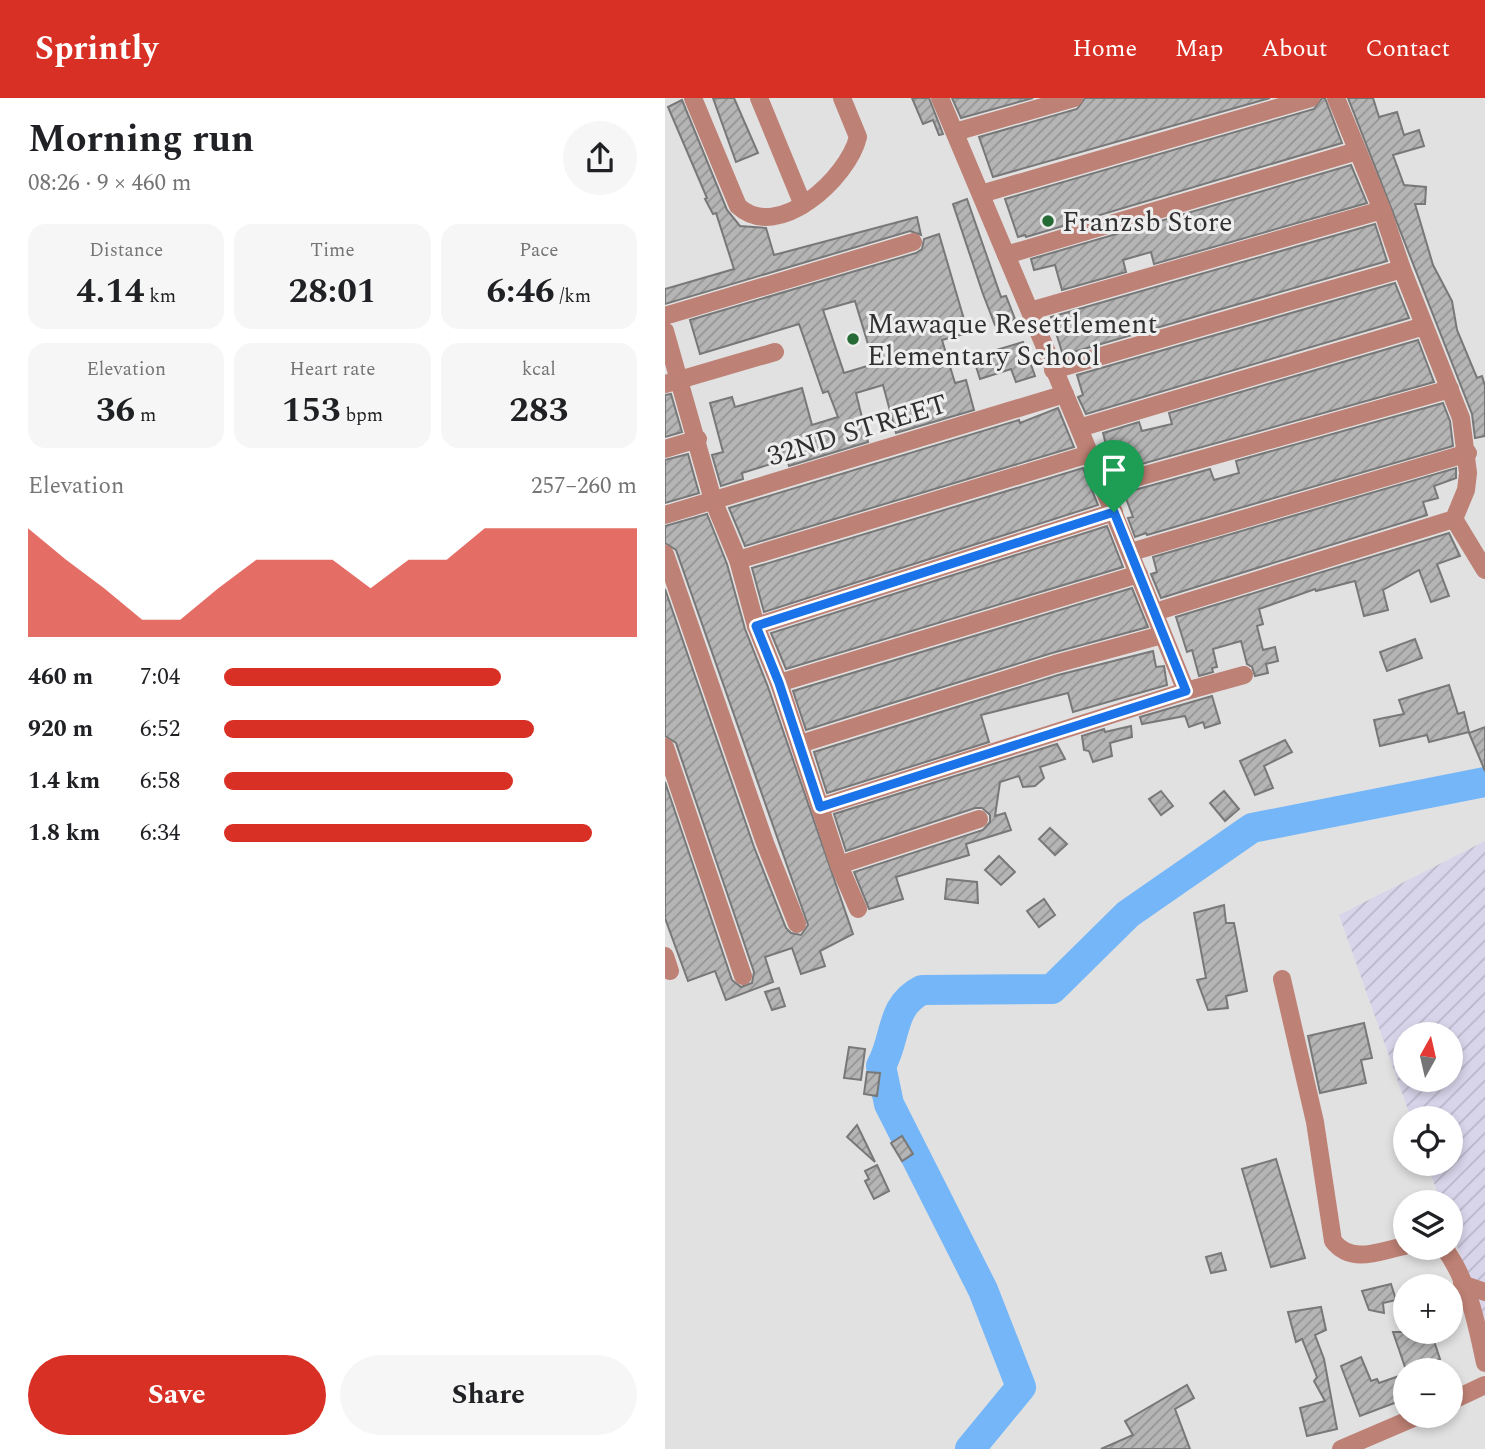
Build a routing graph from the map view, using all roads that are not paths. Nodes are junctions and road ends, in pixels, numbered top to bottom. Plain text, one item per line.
1 (693, 98) edge
2 (759, 98) edge
3 (842, 98) edge
4 (940, 98) edge
5 (1074, 98) edge
6 (1311, 98) edge
7 (1336, 98) edge
8 (955, 132) junction
9 (1357, 151) junction
10 (981, 194) junction
11 (803, 205) junction
12 (1383, 210) junction
13 (913, 242) dead end
14 (1006, 255) junction
15 (1402, 269) junction
16 (1030, 311) junction
17 (665, 316) edge
18 (1424, 326) junction
19 (665, 331) edge
20 (775, 352) dead end
21 (1053, 370) junction
22 (672, 382) edge
23 (1450, 389) junction
24 (1065, 394) junction
25 (1079, 428) junction
26 (698, 439) junction
27 (665, 449) edge
28 (1468, 453) junction
29 (1089, 454) junction
30 (1103, 487) junction
31 (713, 500) junction
32 (1114, 512) junction
33 (665, 515) edge
34 (1454, 519) junction
35 (1131, 552) junction
36 (665, 554) edge
37 (738, 560) junction
38 (1485, 570) edge
39 (1139, 574) junction
40 (1155, 612) junction
41 (756, 626) junction
42 (1162, 635) junction
43 (1244, 675) dead end
44 (779, 683) junction
45 (1186, 691) junction
46 (800, 744) junction
47 (665, 747) edge
48 (820, 807) junction
49 (979, 818) dead end
50 (839, 865) junction
51 (858, 909) dead end
52 (797, 923) dead end
53 (743, 976) dead end
54 (1282, 979) dead end
55 (1393, 1248) edge
56 (1463, 1284) edge
57 (1463, 1287) edge
58 (1485, 1292) edge
59 (1485, 1363) edge
60 (1485, 1385) edge
61 (1463, 1395) edge
62 (1398, 1428) edge
63 (1372, 1443) edge
64 (1349, 1448) edge

1 - 11 street
2 - 11 street
3 - 11 street
4 - 8 street
5 - 8 street
6 - 10 street
7 - 9 street
8 - 10 street
9 - 12 street
9 - 14 street
10 - 14 street
12 - 15 street
12 - 16 street
13 - 17 street
14 - 16 street
15 - 18 street
15 - 21 street
16 - 21 street
18 - 23 street
18 - 25 street
19 - 22 street
20 - 22 street
21 - 24 street
22 - 26 street
23 - 28 street
23 - 30 street
24 - 25 street
24 - 31 street, 32ND STREET
25 - 29 street
26 - 27 street
26 - 31 street
28 - 34 street
28 - 35 street
29 - 30 street
29 - 37 street
30 - 32 street
31 - 33 street, 32ND STREET
31 - 37 street
32 - 35 street
32 - 41 street
34 - 38 street
34 - 40 street
35 - 39 street
36 - 52 street
37 - 41 street
39 - 40 street
39 - 44 street
40 - 42 street
41 - 44 street
42 - 45 street
42 - 46 street
43 - 45 street
44 - 46 street
45 - 48 street
46 - 48 street
47 - 53 street
48 - 50 street
49 - 50 street
50 - 51 street
54 - 55 street
56 - 58 street
57 - 59 street
60 - 61 street
62 - 63 street
63 - 64 street

